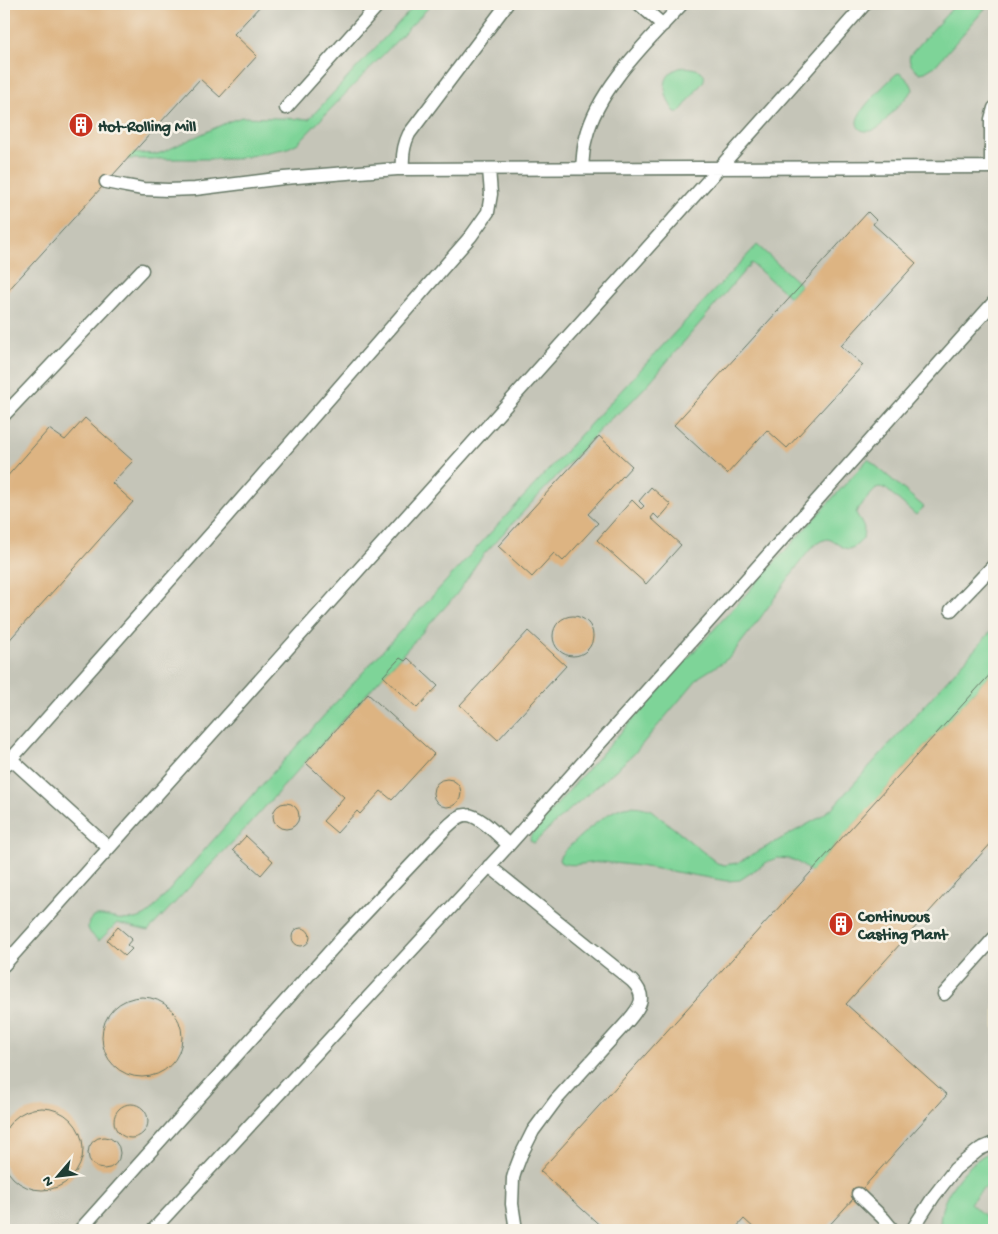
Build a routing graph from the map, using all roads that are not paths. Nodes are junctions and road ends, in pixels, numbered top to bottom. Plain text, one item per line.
1 (379, 4) edge
2 (507, 4) edge
3 (639, 4) edge
4 (682, 4) edge
5 (865, 4) edge
6 (663, 25) junction
7 (286, 108) dead end
8 (994, 108) edge
9 (993, 167) edge
10 (582, 168) junction
11 (719, 168) junction
12 (403, 169) junction
13 (489, 169) junction
14 (106, 182) dead end
15 (142, 270) dead end
16 (994, 302) edge
17 (4, 415) edge
18 (994, 565) edge
19 (951, 610) dead end
20 (8, 763) edge
21 (509, 845) junction
22 (108, 848) junction
23 (489, 866) junction
24 (994, 938) edge
25 (4, 965) edge
26 (944, 994) dead end
27 (994, 1143) edge
28 (858, 1194) dead end
29 (80, 1230) edge
30 (153, 1230) edge
31 (516, 1230) edge
32 (893, 1230) edge
33 (912, 1230) edge

1 - 7 lane
2 - 12 lane
3 - 6 lane
4 - 6 lane
5 - 11 lane
6 - 10 lane
8 - 9 lane
9 - 11 lane
10 - 11 lane
10 - 13 lane
11 - 22 lane
12 - 13 lane
12 - 14 lane
13 - 20 lane
15 - 17 lane
16 - 21 lane
18 - 19 lane
20 - 22 lane
21 - 23 lane
21 - 29 lane
22 - 25 lane
23 - 30 lane
23 - 31 lane
24 - 26 lane
27 - 33 lane
28 - 32 lane

